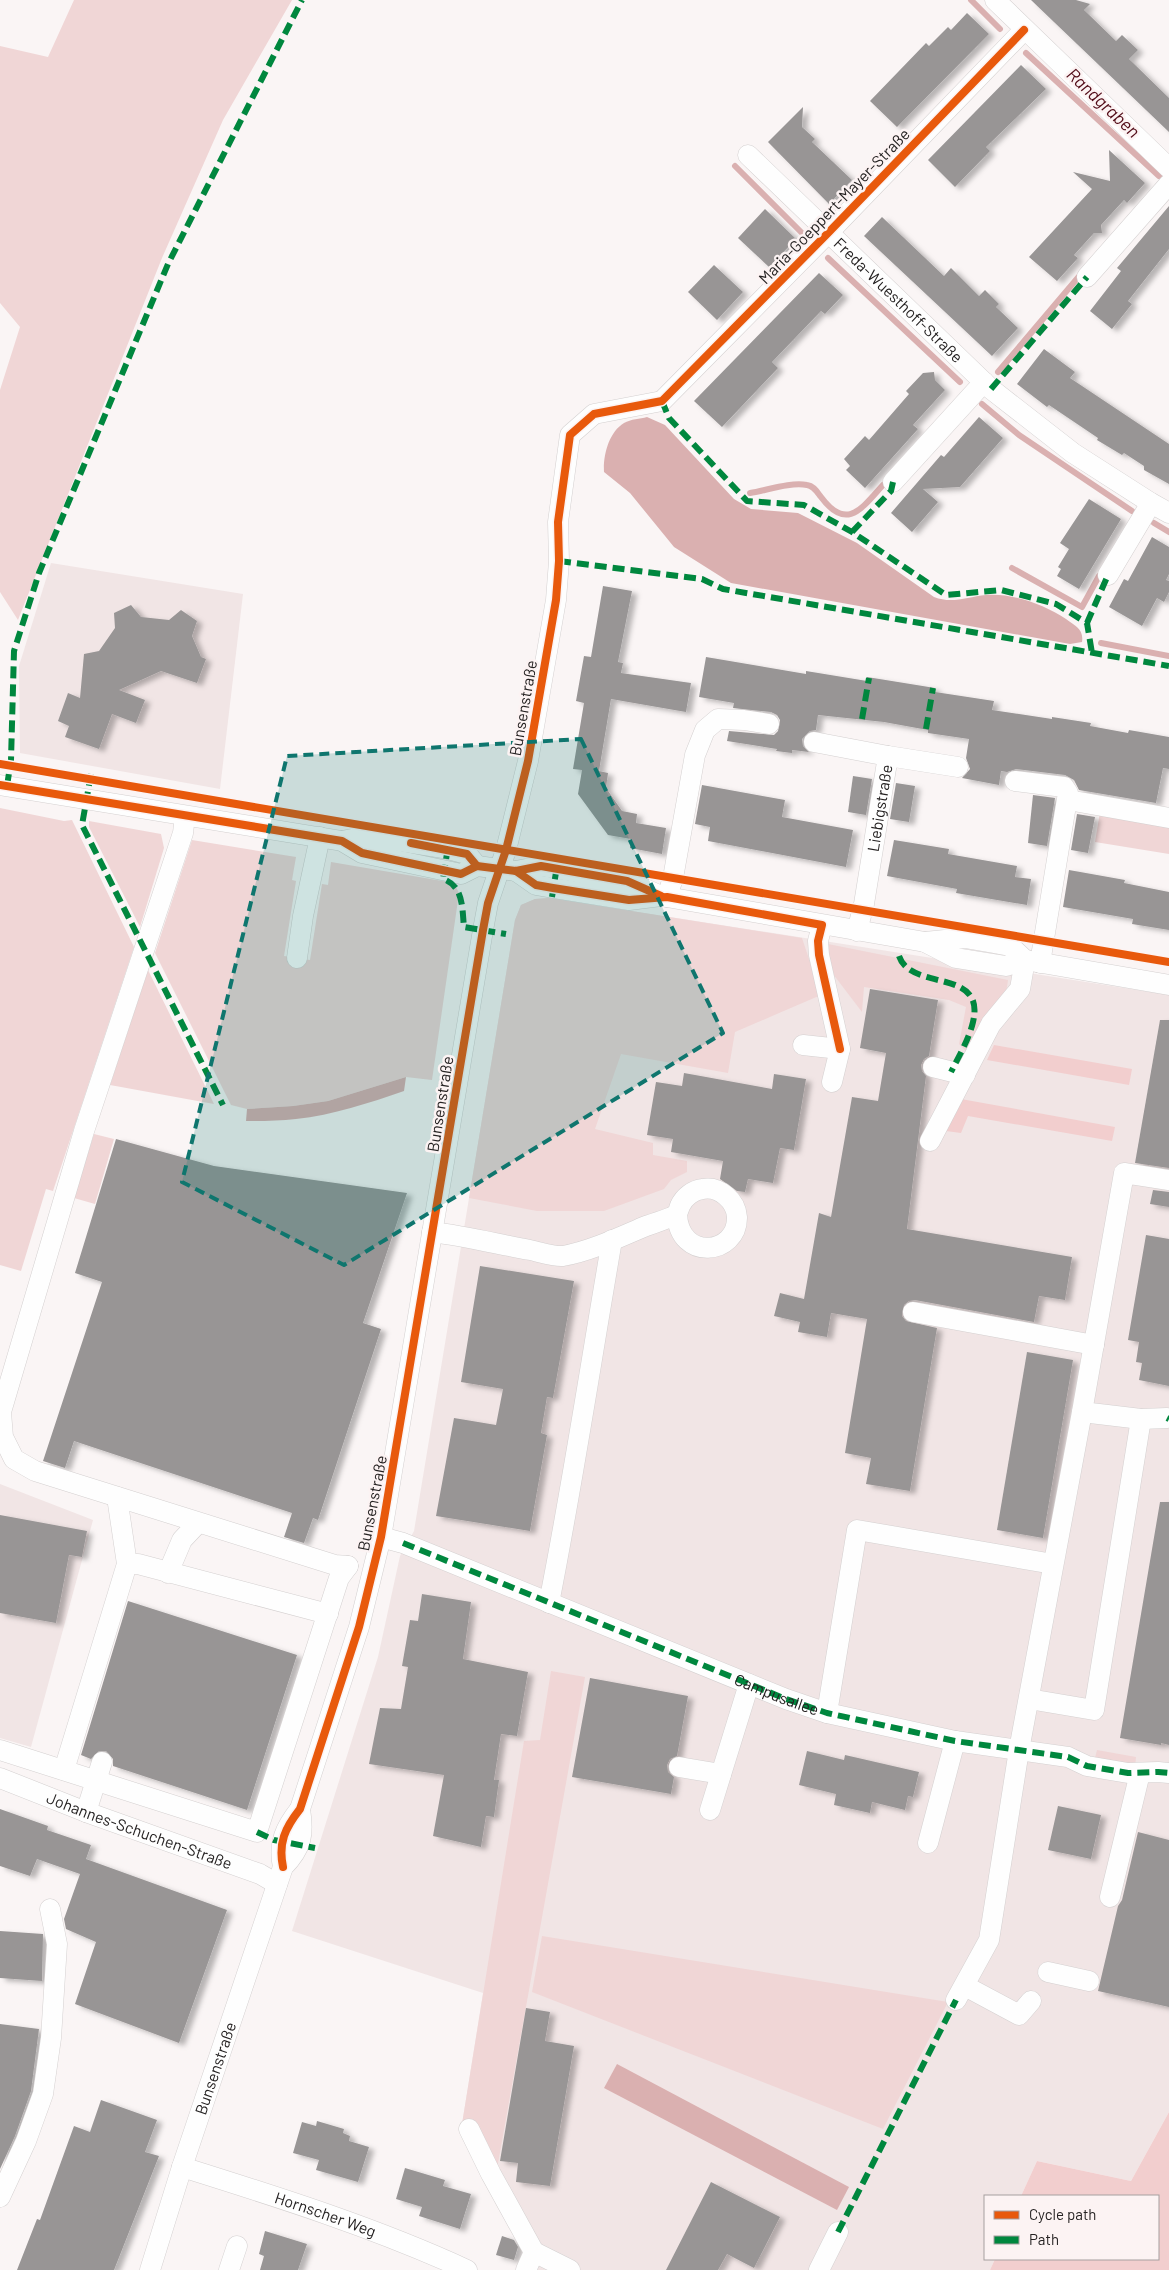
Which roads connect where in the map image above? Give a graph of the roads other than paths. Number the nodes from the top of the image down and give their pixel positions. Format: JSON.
{"nodes":[{"id":1,"x":995,"y":0,"type":"edge"},
{"id":2,"x":1024,"y":30,"type":"junction"},
{"id":3,"x":748,"y":155,"type":"dead end"},
{"id":4,"x":1169,"y":168,"type":"edge"},
{"id":5,"x":1169,"y":184,"type":"edge"},
{"id":6,"x":828,"y":233,"type":"junction"},
{"id":7,"x":1087,"y":277,"type":"dead end"},
{"id":8,"x":984,"y":382,"type":"junction"},
{"id":9,"x":662,"y":401,"type":"joint"},
{"id":10,"x":893,"y":482,"type":"dead end"},
{"id":11,"x":1151,"y":503,"type":"junction"},
{"id":12,"x":1169,"y":512,"type":"edge"},
{"id":13,"x":1108,"y":575,"type":"dead end"},
{"id":14,"x":768,"y":724,"type":"dead end"},
{"id":15,"x":814,"y":742,"type":"dead end"},
{"id":16,"x":888,"y":756,"type":"junction"},
{"id":17,"x":958,"y":767,"type":"dead end"},
{"id":18,"x":1015,"y":781,"type":"dead end"},
{"id":19,"x":0,"y":785,"type":"edge"},
{"id":20,"x":1068,"y":800,"type":"junction"},
{"id":21,"x":185,"y":816,"type":"junction"},
{"id":22,"x":1169,"y":818,"type":"edge"},
{"id":23,"x":320,"y":838,"type":"junction"},
{"id":24,"x":508,"y":871,"type":"junction"},
{"id":25,"x":664,"y":896,"type":"junction"},
{"id":26,"x":822,"y":925,"type":"junction"},
{"id":27,"x":857,"y":930,"type":"junction"},
{"id":28,"x":297,"y":958,"type":"dead end"},
{"id":29,"x":1033,"y":962,"type":"junction"},
{"id":30,"x":1169,"y":985,"type":"edge"},
{"id":31,"x":803,"y":1045,"type":"dead end"},
{"id":32,"x":840,"y":1049,"type":"junction"},
{"id":33,"x":933,"y":1067,"type":"dead end"},
{"id":34,"x":965,"y":1075,"type":"junction"},
{"id":35,"x":832,"y":1082,"type":"dead end"},
{"id":36,"x":930,"y":1141,"type":"dead end"},
{"id":37,"x":1169,"y":1180,"type":"edge"},
{"id":38,"x":677,"y":1214,"type":"dead end"},
{"id":39,"x":432,"y":1232,"type":"junction"},
{"id":40,"x":612,"y":1240,"type":"junction"},
{"id":41,"x":913,"y":1312,"type":"dead end"},
{"id":42,"x":1094,"y":1345,"type":"junction"},
{"id":43,"x":0,"y":1412,"type":"edge"},
{"id":44,"x":1082,"y":1412,"type":"junction"},
{"id":45,"x":1167,"y":1418,"type":"dead end"},
{"id":46,"x":1141,"y":1419,"type":"junction"},
{"id":47,"x":117,"y":1497,"type":"junction"},
{"id":48,"x":198,"y":1523,"type":"junction"},
{"id":49,"x":381,"y":1537,"type":"junction"},
{"id":50,"x":127,"y":1564,"type":"junction"},
{"id":51,"x":1054,"y":1564,"type":"junction"},
{"id":52,"x":168,"y":1573,"type":"junction"},
{"id":53,"x":549,"y":1603,"type":"junction"},
{"id":54,"x":328,"y":1614,"type":"junction"},
{"id":55,"x":748,"y":1684,"type":"junction"},
{"id":56,"x":1029,"y":1699,"type":"junction"},
{"id":57,"x":827,"y":1713,"type":"junction"},
{"id":58,"x":955,"y":1741,"type":"junction"},
{"id":59,"x":0,"y":1750,"type":"edge"},
{"id":60,"x":1020,"y":1750,"type":"junction"},
{"id":61,"x":679,"y":1767,"type":"dead end"},
{"id":62,"x":64,"y":1770,"type":"junction"},
{"id":63,"x":99,"y":1771,"type":"junction"},
{"id":64,"x":1140,"y":1773,"type":"junction"},
{"id":65,"x":1169,"y":1773,"type":"edge"},
{"id":66,"x":721,"y":1774,"type":"junction"},
{"id":67,"x":0,"y":1778,"type":"edge"},
{"id":68,"x":710,"y":1810,"type":"dead end"},
{"id":69,"x":86,"y":1812,"type":"junction"},
{"id":70,"x":928,"y":1843,"type":"dead end"},
{"id":71,"x":280,"y":1875,"type":"junction"},
{"id":72,"x":1110,"y":1897,"type":"dead end"},
{"id":73,"x":50,"y":1909,"type":"dead end"},
{"id":74,"x":1048,"y":1972,"type":"dead end"},
{"id":75,"x":1089,"y":1981,"type":"dead end"},
{"id":76,"x":1021,"y":2013,"type":"dead end"},
{"id":77,"x":469,"y":2128,"type":"dead end"},
{"id":78,"x":182,"y":2167,"type":"junction"},
{"id":79,"x":0,"y":2197,"type":"edge"},
{"id":80,"x":838,"y":2232,"type":"dead end"},
{"id":81,"x":237,"y":2246,"type":"dead end"},
{"id":82,"x":534,"y":2252,"type":"junction"},
{"id":83,"x":150,"y":2270,"type":"edge"},
{"id":84,"x":229,"y":2270,"type":"edge"},
{"id":85,"x":467,"y":2270,"type":"edge"},
{"id":86,"x":526,"y":2270,"type":"edge"},
{"id":87,"x":570,"y":2270,"type":"edge"},
{"id":88,"x":819,"y":2270,"type":"edge"}],
"edges":[{"from":1,"to":2,"type":"street"},
{"from":2,"to":4,"type":"street"},
{"from":2,"to":6,"type":"street","name":"Maria-Goeppert-Mayer-Straße"},
{"from":3,"to":6,"type":"street","name":"Freda-Wuesthoff-Straße"},
{"from":5,"to":7,"type":"street"},
{"from":6,"to":8,"type":"street","name":"Freda-Wuesthoff-Straße"},
{"from":6,"to":9,"type":"street","name":"Maria-Goeppert-Mayer-Straße"},
{"from":8,"to":10,"type":"street"},
{"from":8,"to":11,"type":"street","name":"Freda-Wuesthoff-Straße"},
{"from":9,"to":24,"type":"street","name":"Bunsenstraße"},
{"from":11,"to":12,"type":"street","name":"Freda-Wuesthoff-Straße"},
{"from":11,"to":13,"type":"street"},
{"from":14,"to":25,"type":"street"},
{"from":15,"to":16,"type":"street"},
{"from":16,"to":17,"type":"street","name":"Liebigstraße"},
{"from":16,"to":27,"type":"street","name":"Liebigstraße"},
{"from":18,"to":20,"type":"street"},
{"from":19,"to":21,"type":"street"},
{"from":20,"to":22,"type":"street"},
{"from":20,"to":29,"type":"street"},
{"from":21,"to":23,"type":"street"},
{"from":21,"to":43,"type":"street"},
{"from":23,"to":24,"type":"street"},
{"from":23,"to":28,"type":"street"},
{"from":24,"to":25,"type":"street"},
{"from":24,"to":39,"type":"street","name":"Bunsenstraße"},
{"from":25,"to":26,"type":"street"},
{"from":26,"to":27,"type":"street"},
{"from":26,"to":32,"type":"street"},
{"from":27,"to":29,"type":"street"},
{"from":29,"to":30,"type":"street"},
{"from":29,"to":34,"type":"street"},
{"from":31,"to":32,"type":"street"},
{"from":32,"to":35,"type":"street"},
{"from":33,"to":34,"type":"street"},
{"from":34,"to":36,"type":"street"},
{"from":37,"to":42,"type":"street"},
{"from":38,"to":40,"type":"street"},
{"from":39,"to":40,"type":"street"},
{"from":39,"to":49,"type":"street","name":"Bunsenstraße"},
{"from":40,"to":53,"type":"street"},
{"from":41,"to":42,"type":"street"},
{"from":42,"to":44,"type":"street"},
{"from":43,"to":47,"type":"street"},
{"from":44,"to":46,"type":"street"},
{"from":44,"to":51,"type":"street"},
{"from":45,"to":46,"type":"street"},
{"from":46,"to":56,"type":"street"},
{"from":47,"to":48,"type":"street"},
{"from":47,"to":50,"type":"street"},
{"from":48,"to":52,"type":"street"},
{"from":48,"to":54,"type":"street"},
{"from":49,"to":53,"type":"street","name":"Campusallee"},
{"from":49,"to":71,"type":"street","name":"Bunsenstraße"},
{"from":50,"to":52,"type":"street"},
{"from":50,"to":62,"type":"street"},
{"from":51,"to":56,"type":"street"},
{"from":51,"to":57,"type":"street"},
{"from":52,"to":54,"type":"street"},
{"from":53,"to":55,"type":"street","name":"Campusallee"},
{"from":54,"to":63,"type":"street","name":"Johannes-Schuchen-Straße"},
{"from":55,"to":57,"type":"street","name":"Campusallee"},
{"from":55,"to":66,"type":"street"},
{"from":56,"to":60,"type":"street"},
{"from":57,"to":58,"type":"street","name":"Campusallee"},
{"from":58,"to":60,"type":"street","name":"Campusallee"},
{"from":58,"to":70,"type":"street"},
{"from":59,"to":62,"type":"street","name":"Johannes-Schuchen-Straße"},
{"from":60,"to":64,"type":"street","name":"Campusallee"},
{"from":60,"to":76,"type":"street"},
{"from":61,"to":66,"type":"street"},
{"from":62,"to":63,"type":"street","name":"Johannes-Schuchen-Straße"},
{"from":63,"to":69,"type":"street"},
{"from":64,"to":65,"type":"street","name":"Campusallee"},
{"from":64,"to":72,"type":"street"},
{"from":66,"to":68,"type":"street"},
{"from":67,"to":69,"type":"street","name":"Johannes-Schuchen-Straße"},
{"from":69,"to":71,"type":"street","name":"Johannes-Schuchen-Straße"},
{"from":71,"to":78,"type":"street","name":"Bunsenstraße"},
{"from":73,"to":79,"type":"street"},
{"from":74,"to":75,"type":"street"},
{"from":77,"to":82,"type":"street"},
{"from":78,"to":83,"type":"street","name":"Bunsenstraße"},
{"from":78,"to":85,"type":"street","name":"Hornscher Weg"},
{"from":80,"to":88,"type":"street"},
{"from":81,"to":84,"type":"street"},
{"from":82,"to":86,"type":"street"},
{"from":82,"to":87,"type":"street"}]}
